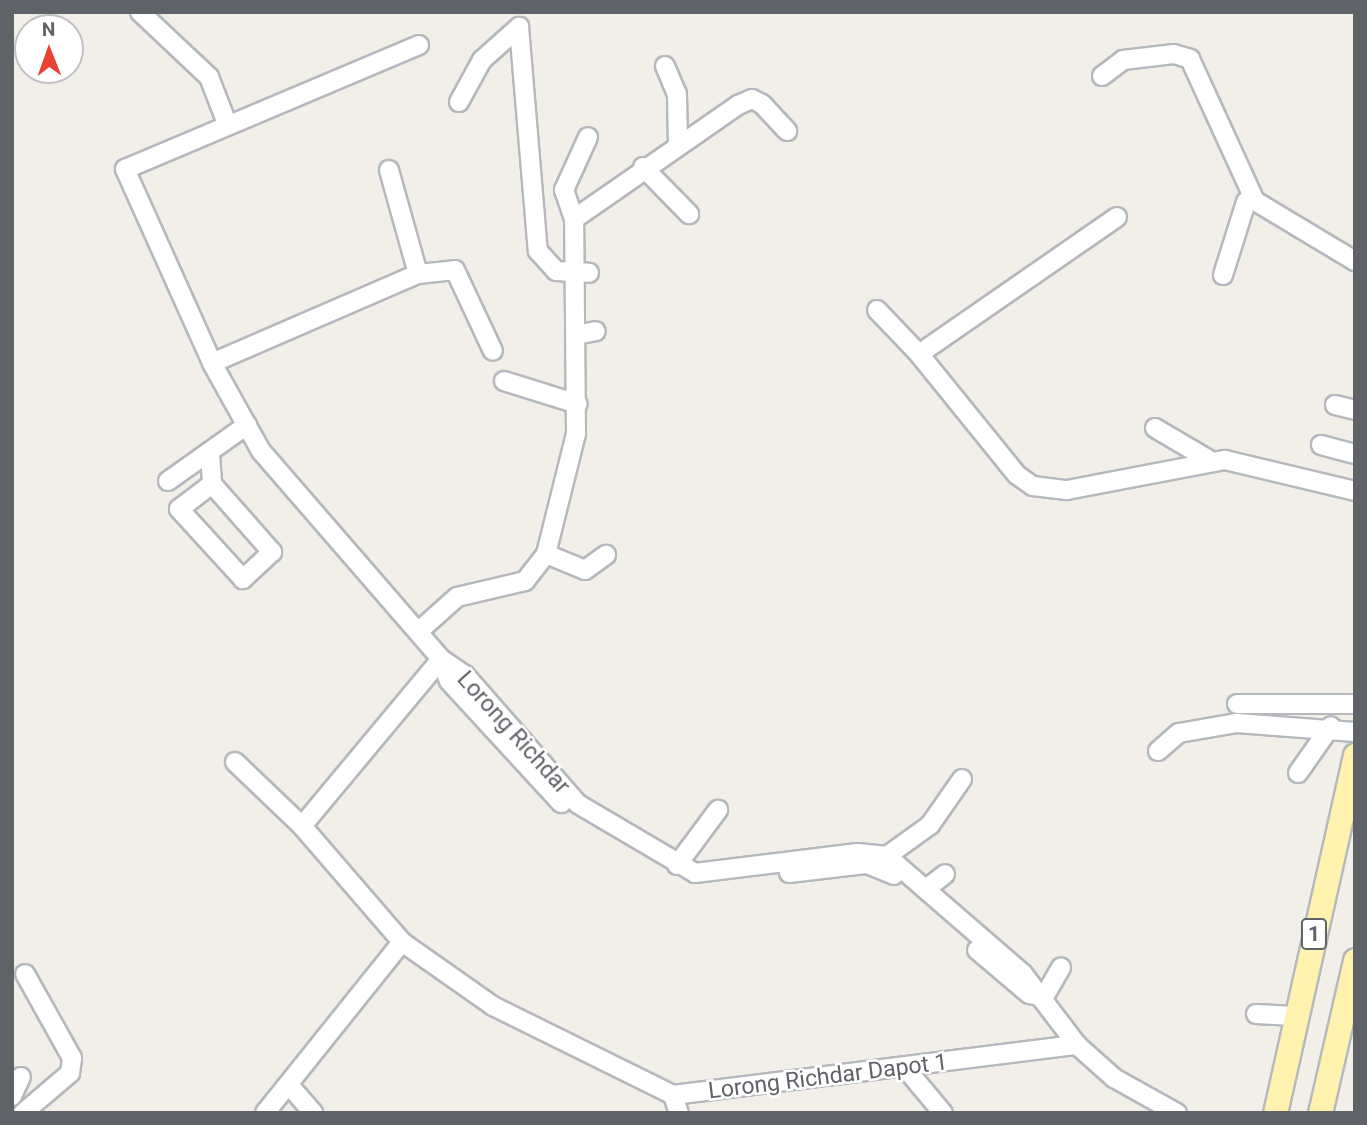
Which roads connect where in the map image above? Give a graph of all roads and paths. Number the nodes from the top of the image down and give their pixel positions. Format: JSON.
{"nodes":[{"id":1,"x":140,"y":12,"type":"edge"},
{"id":2,"x":419,"y":45,"type":"dead end"},
{"id":3,"x":665,"y":66,"type":"dead end"},
{"id":4,"x":1102,"y":76,"type":"dead end"},
{"id":5,"x":459,"y":102,"type":"dead end"},
{"id":6,"x":226,"y":121,"type":"junction"},
{"id":7,"x":787,"y":131,"type":"dead end"},
{"id":8,"x":588,"y":137,"type":"dead end"},
{"id":9,"x":678,"y":144,"type":"junction"},
{"id":10,"x":643,"y":167,"type":"junction"},
{"id":11,"x":389,"y":170,"type":"dead end"},
{"id":12,"x":1244,"y":201,"type":"junction"},
{"id":13,"x":689,"y":214,"type":"dead end"},
{"id":14,"x":1118,"y":217,"type":"dead end"},
{"id":15,"x":574,"y":219,"type":"junction"},
{"id":16,"x":1355,"y":261,"type":"edge"},
{"id":17,"x":589,"y":273,"type":"dead end"},
{"id":18,"x":418,"y":274,"type":"junction"},
{"id":19,"x":570,"y":275,"type":"junction"},
{"id":20,"x":1223,"y":275,"type":"dead end"},
{"id":21,"x":877,"y":310,"type":"dead end"},
{"id":22,"x":596,"y":331,"type":"dead end"},
{"id":23,"x":576,"y":335,"type":"junction"},
{"id":24,"x":493,"y":351,"type":"dead end"},
{"id":25,"x":919,"y":354,"type":"junction"},
{"id":26,"x":212,"y":363,"type":"junction"},
{"id":27,"x":504,"y":381,"type":"dead end"},
{"id":28,"x":578,"y":404,"type":"junction"},
{"id":29,"x":1335,"y":405,"type":"dead end"},
{"id":30,"x":1355,"y":410,"type":"edge"},
{"id":31,"x":247,"y":425,"type":"junction"},
{"id":32,"x":1155,"y":428,"type":"dead end"},
{"id":33,"x":1321,"y":445,"type":"dead end"},
{"id":34,"x":210,"y":454,"type":"junction"},
{"id":35,"x":1355,"y":454,"type":"edge"},
{"id":36,"x":1211,"y":461,"type":"junction"},
{"id":37,"x":185,"y":471,"type":"junction"},
{"id":38,"x":168,"y":481,"type":"dead end"},
{"id":39,"x":212,"y":484,"type":"junction"},
{"id":40,"x":1355,"y":491,"type":"edge"},
{"id":41,"x":546,"y":554,"type":"junction"},
{"id":42,"x":606,"y":555,"type":"dead end"},
{"id":43,"x":419,"y":631,"type":"junction"},
{"id":44,"x":441,"y":659,"type":"junction"},
{"id":45,"x":1237,"y":704,"type":"dead end"},
{"id":46,"x":1355,"y":704,"type":"edge"},
{"id":47,"x":1331,"y":726,"type":"junction"},
{"id":48,"x":1355,"y":732,"type":"edge"},
{"id":49,"x":1158,"y":751,"type":"dead end"},
{"id":50,"x":1355,"y":755,"type":"edge"},
{"id":51,"x":235,"y":762,"type":"dead end"},
{"id":52,"x":1298,"y":773,"type":"dead end"},
{"id":53,"x":962,"y":779,"type":"dead end"},
{"id":54,"x":718,"y":810,"type":"dead end"},
{"id":55,"x":302,"y":826,"type":"junction"},
{"id":56,"x":887,"y":856,"type":"junction"},
{"id":57,"x":677,"y":865,"type":"junction"},
{"id":58,"x":945,"y":874,"type":"dead end"},
{"id":59,"x":926,"y":889,"type":"junction"},
{"id":60,"x":402,"y":942,"type":"junction"},
{"id":61,"x":1355,"y":960,"type":"edge"},
{"id":62,"x":1061,"y":967,"type":"dead end"},
{"id":63,"x":25,"y":974,"type":"dead end"},
{"id":64,"x":1044,"y":997,"type":"junction"},
{"id":65,"x":1256,"y":1014,"type":"dead end"},
{"id":66,"x":1295,"y":1016,"type":"junction"},
{"id":67,"x":1077,"y":1045,"type":"junction"},
{"id":68,"x":907,"y":1070,"type":"junction"},
{"id":69,"x":21,"y":1077,"type":"dead end"},
{"id":70,"x":289,"y":1085,"type":"junction"},
{"id":71,"x":673,"y":1095,"type":"junction"},
{"id":72,"x":12,"y":1096,"type":"edge"},
{"id":73,"x":23,"y":1113,"type":"edge"},
{"id":74,"x":265,"y":1113,"type":"edge"},
{"id":75,"x":313,"y":1113,"type":"edge"},
{"id":76,"x":679,"y":1113,"type":"edge"},
{"id":77,"x":943,"y":1113,"type":"edge"},
{"id":78,"x":1177,"y":1113,"type":"edge"},
{"id":79,"x":1275,"y":1113,"type":"edge"},
{"id":80,"x":1320,"y":1113,"type":"edge"}],
"edges":[{"from":1,"to":6,"type":"street"},
{"from":2,"to":6,"type":"street"},
{"from":3,"to":9,"type":"street"},
{"from":4,"to":12,"type":"street"},
{"from":5,"to":19,"type":"street"},
{"from":6,"to":26,"type":"street"},
{"from":7,"to":9,"type":"street"},
{"from":8,"to":15,"type":"street"},
{"from":9,"to":10,"type":"street"},
{"from":10,"to":13,"type":"street"},
{"from":10,"to":15,"type":"street"},
{"from":11,"to":18,"type":"street"},
{"from":12,"to":16,"type":"street"},
{"from":12,"to":20,"type":"street"},
{"from":14,"to":25,"type":"street"},
{"from":15,"to":19,"type":"street"},
{"from":17,"to":19,"type":"street"},
{"from":18,"to":24,"type":"street"},
{"from":18,"to":26,"type":"street"},
{"from":19,"to":23,"type":"street"},
{"from":21,"to":25,"type":"street"},
{"from":22,"to":23,"type":"street"},
{"from":23,"to":28,"type":"street"},
{"from":25,"to":36,"type":"street"},
{"from":26,"to":31,"type":"street"},
{"from":27,"to":28,"type":"street"},
{"from":28,"to":41,"type":"street"},
{"from":29,"to":30,"type":"street"},
{"from":31,"to":34,"type":"street"},
{"from":31,"to":43,"type":"street"},
{"from":32,"to":36,"type":"street"},
{"from":33,"to":35,"type":"street"},
{"from":34,"to":37,"type":"street"},
{"from":34,"to":39,"type":"street"},
{"from":36,"to":40,"type":"street"},
{"from":37,"to":38,"type":"street"},
{"from":37,"to":39,"type":"street"},
{"from":39,"to":39,"type":"street"},
{"from":41,"to":42,"type":"street"},
{"from":41,"to":43,"type":"street"},
{"from":43,"to":44,"type":"street"},
{"from":44,"to":55,"type":"street"},
{"from":44,"to":57,"type":"street","name":"Lorong Richdar"},
{"from":44,"to":64,"type":"street","name":"Lorong Richdar"},
{"from":45,"to":46,"type":"street"},
{"from":47,"to":48,"type":"street"},
{"from":47,"to":49,"type":"street"},
{"from":47,"to":52,"type":"street"},
{"from":50,"to":66,"type":"main road","number":"1"},
{"from":51,"to":55,"type":"street"},
{"from":53,"to":56,"type":"street"},
{"from":54,"to":57,"type":"street"},
{"from":55,"to":60,"type":"street"},
{"from":56,"to":57,"type":"street","name":"Lorong Richdar"},
{"from":56,"to":59,"type":"street","name":"Lorong Richdar"},
{"from":58,"to":59,"type":"street"},
{"from":59,"to":64,"type":"street","name":"Lorong Richdar"},
{"from":60,"to":70,"type":"street"},
{"from":60,"to":71,"type":"street"},
{"from":61,"to":80,"type":"main road","number":"1"},
{"from":62,"to":64,"type":"street"},
{"from":63,"to":73,"type":"street"},
{"from":64,"to":67,"type":"street","name":"Lorong Richdar"},
{"from":65,"to":66,"type":"street"},
{"from":66,"to":79,"type":"main road","number":"1"},
{"from":67,"to":68,"type":"street","name":"Lorong Richdar Dapot 1"},
{"from":67,"to":78,"type":"street","name":"Lorong Richdar"},
{"from":68,"to":71,"type":"street","name":"Lorong Richdar Dapot 1"},
{"from":68,"to":77,"type":"street"},
{"from":69,"to":72,"type":"street"},
{"from":70,"to":74,"type":"street"},
{"from":70,"to":75,"type":"street"},
{"from":71,"to":76,"type":"street"}]}
